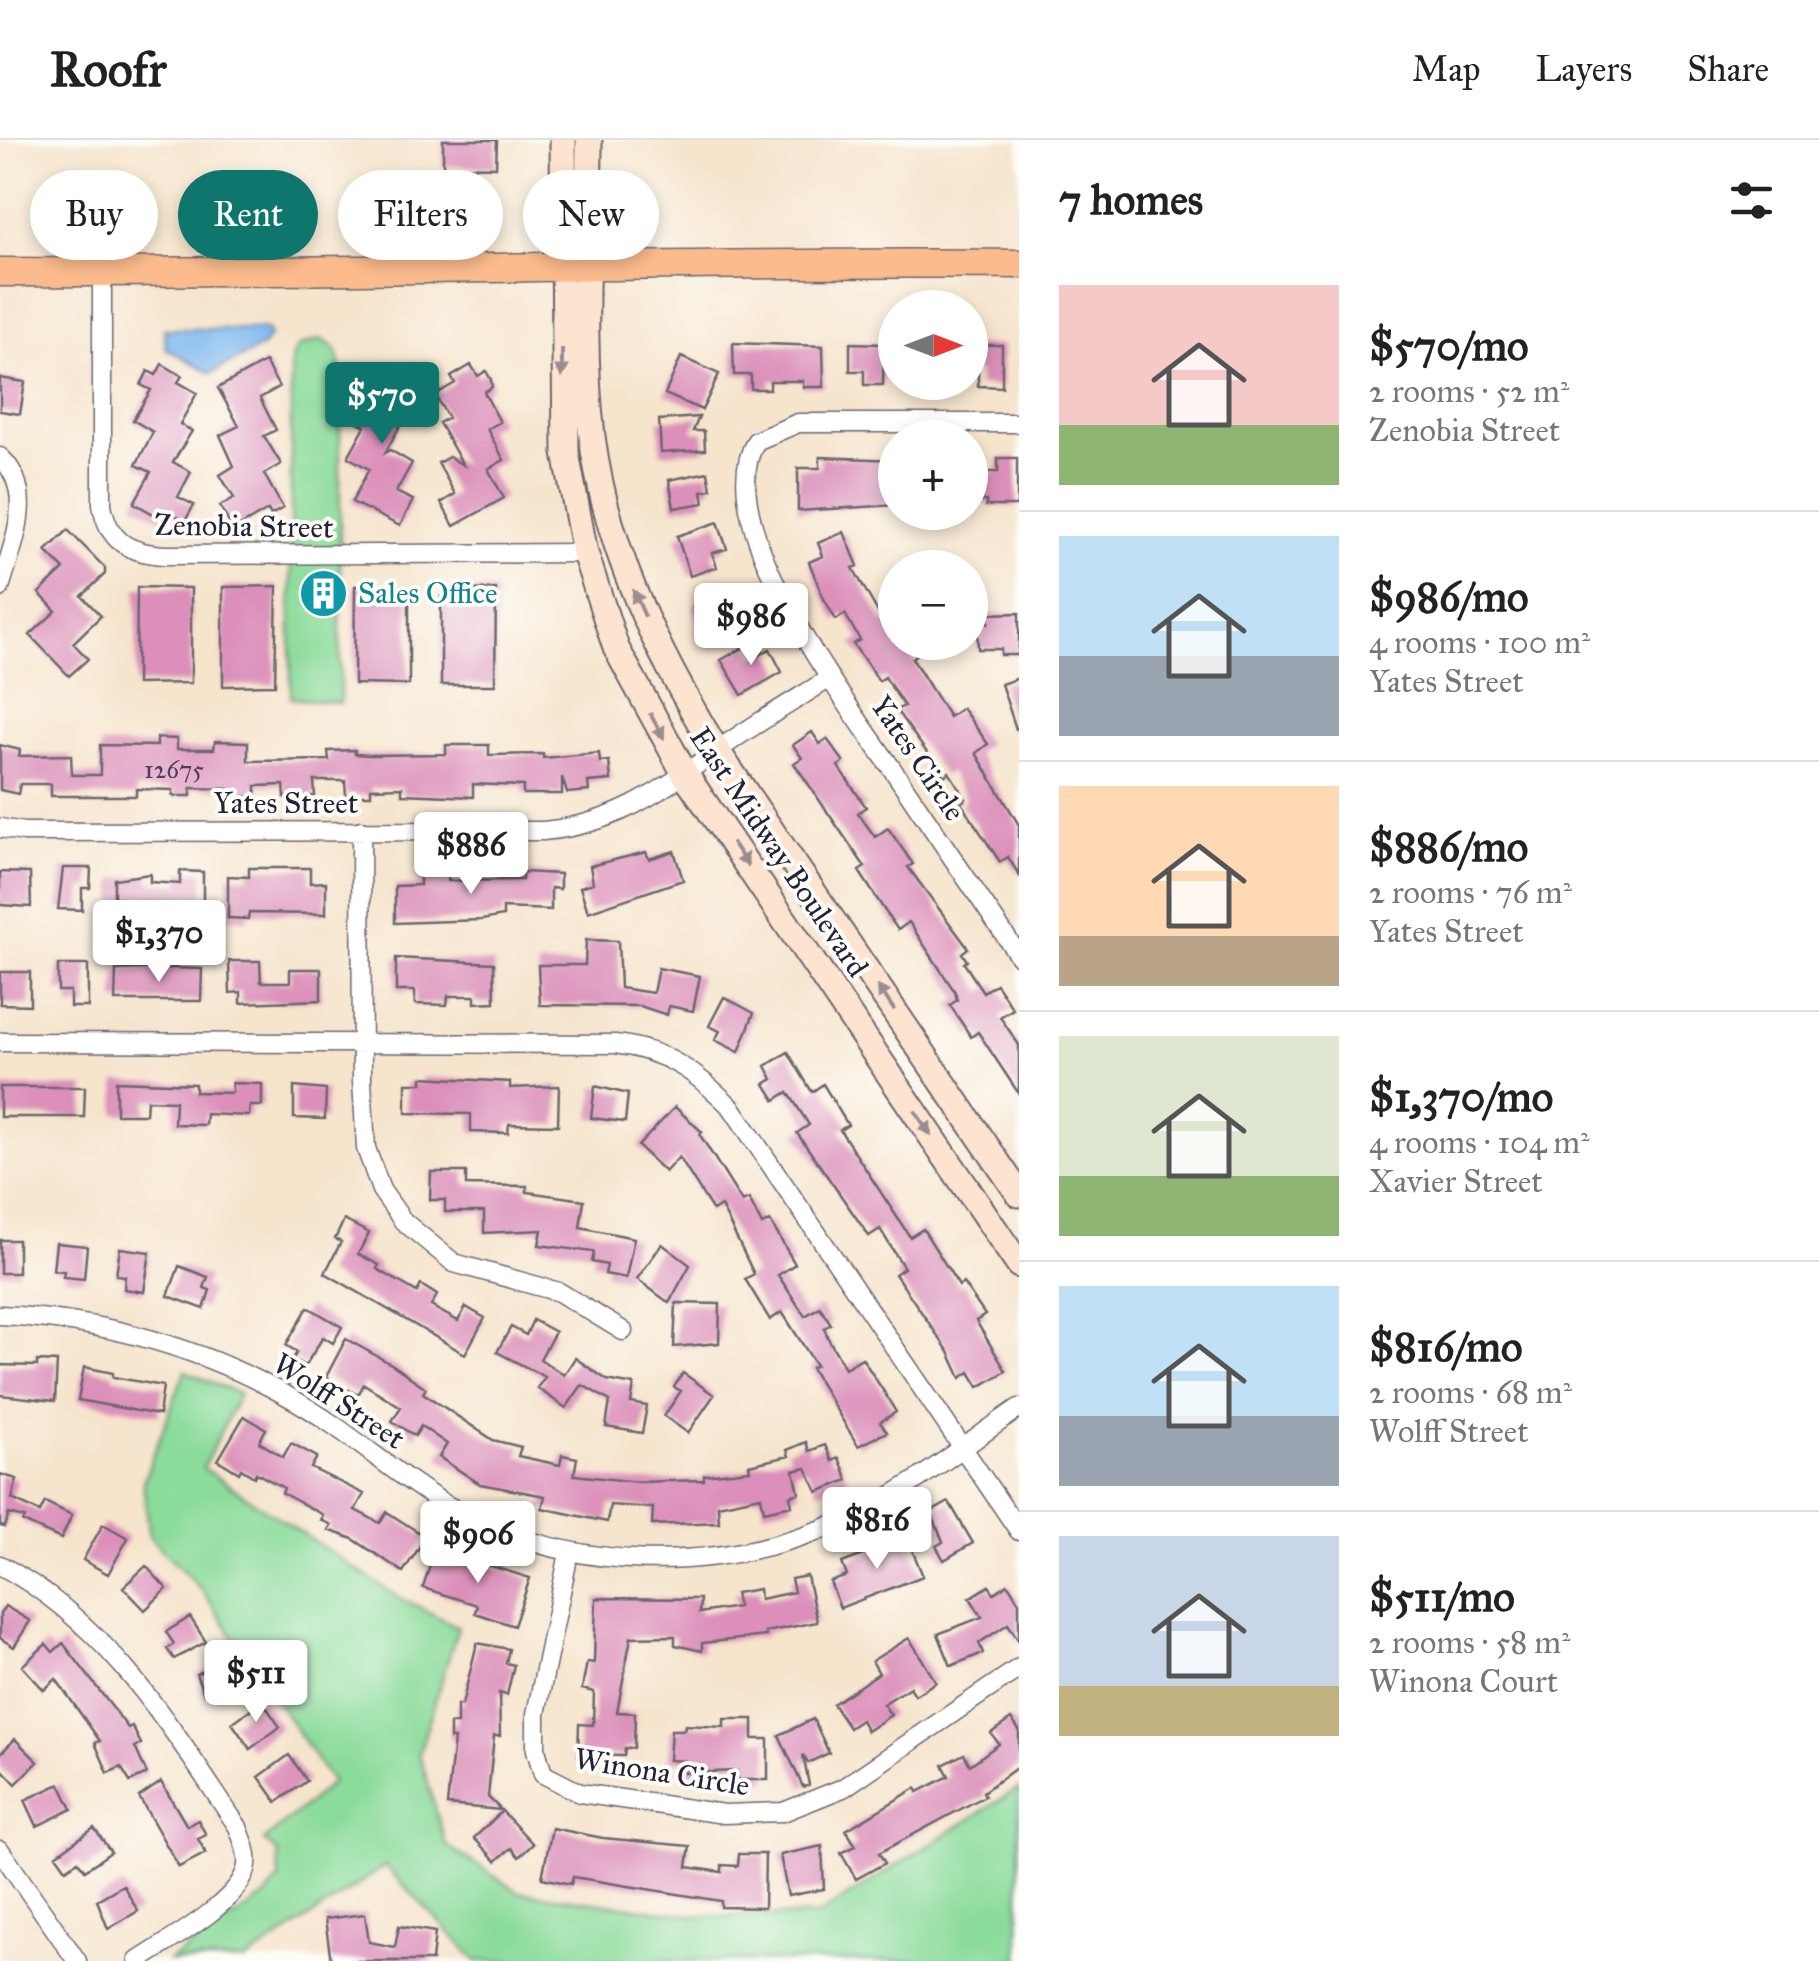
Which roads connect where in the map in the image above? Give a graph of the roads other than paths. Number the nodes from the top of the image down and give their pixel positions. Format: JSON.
{"nodes":[{"id":1,"x":563,"y":140,"type":"edge"},
{"id":2,"x":589,"y":140,"type":"edge"},
{"id":3,"x":1019,"y":264,"type":"edge"},
{"id":4,"x":575,"y":265,"type":"junction"},
{"id":5,"x":0,"y":272,"type":"edge"},
{"id":6,"x":102,"y":272,"type":"junction"},
{"id":7,"x":1019,"y":423,"type":"edge"},
{"id":8,"x":0,"y":457,"type":"edge"},
{"id":9,"x":585,"y":554,"type":"junction"},
{"id":10,"x":0,"y":588,"type":"edge"},
{"id":11,"x":830,"y":678,"type":"junction"},
{"id":12,"x":717,"y":751,"type":"junction"},
{"id":13,"x":686,"y":774,"type":"junction"},
{"id":14,"x":0,"y":828,"type":"edge"},
{"id":15,"x":361,"y":830,"type":"junction"},
{"id":16,"x":1019,"y":956,"type":"edge"},
{"id":17,"x":0,"y":1042,"type":"edge"},
{"id":18,"x":362,"y":1043,"type":"junction"},
{"id":19,"x":1019,"y":1194,"type":"edge"},
{"id":20,"x":1019,"y":1264,"type":"edge"},
{"id":21,"x":0,"y":1315,"type":"edge"},
{"id":22,"x":623,"y":1331,"type":"dead end"},
{"id":23,"x":1019,"y":1408,"type":"edge"},
{"id":24,"x":962,"y":1446,"type":"junction"},
{"id":25,"x":1019,"y":1530,"type":"edge"},
{"id":26,"x":569,"y":1553,"type":"junction"},
{"id":27,"x":0,"y":1565,"type":"edge"},
{"id":28,"x":1019,"y":1668,"type":"edge"},
{"id":29,"x":0,"y":1850,"type":"edge"},
{"id":30,"x":76,"y":1961,"type":"edge"},
{"id":31,"x":138,"y":1961,"type":"edge"}],
"edges":[{"from":1,"to":4,"type":"main road","name":"East Midway Boulevard"},
{"from":2,"to":4,"type":"main road","name":"East Midway Boulevard"},
{"from":3,"to":4,"type":"main road"},
{"from":4,"to":6,"type":"main road"},
{"from":4,"to":9,"type":"main road","name":"East Midway Boulevard","one_way":true},
{"from":12,"to":4,"type":"main road","name":"East Midway Boulevard","one_way":true},
{"from":5,"to":6,"type":"main road"},
{"from":6,"to":9,"type":"street","name":"Zenobia Street"},
{"from":7,"to":11,"type":"street","name":"Yates Circle"},
{"from":8,"to":10,"type":"street"},
{"from":9,"to":13,"type":"main road","name":"East Midway Boulevard","one_way":true},
{"from":11,"to":12,"type":"street","name":"Yates Street"},
{"from":11,"to":16,"type":"street","name":"Yates Circle"},
{"from":12,"to":13,"type":"street","name":"Yates Street"},
{"from":19,"to":12,"type":"main road","name":"East Midway Boulevard","one_way":true},
{"from":13,"to":15,"type":"street","name":"Yates Street"},
{"from":13,"to":20,"type":"main road","name":"East Midway Boulevard","one_way":true},
{"from":14,"to":15,"type":"street","name":"Yates Street"},
{"from":15,"to":18,"type":"street"},
{"from":17,"to":18,"type":"street"},
{"from":18,"to":22,"type":"street"},
{"from":18,"to":24,"type":"street"},
{"from":21,"to":26,"type":"street","name":"Wolff Street"},
{"from":23,"to":24,"type":"street","name":"Wolff Street"},
{"from":24,"to":25,"type":"street"},
{"from":24,"to":26,"type":"street","name":"Wolff Street"},
{"from":26,"to":28,"type":"street","name":"Winona Circle"},
{"from":27,"to":31,"type":"street"},
{"from":29,"to":30,"type":"street"}]}
